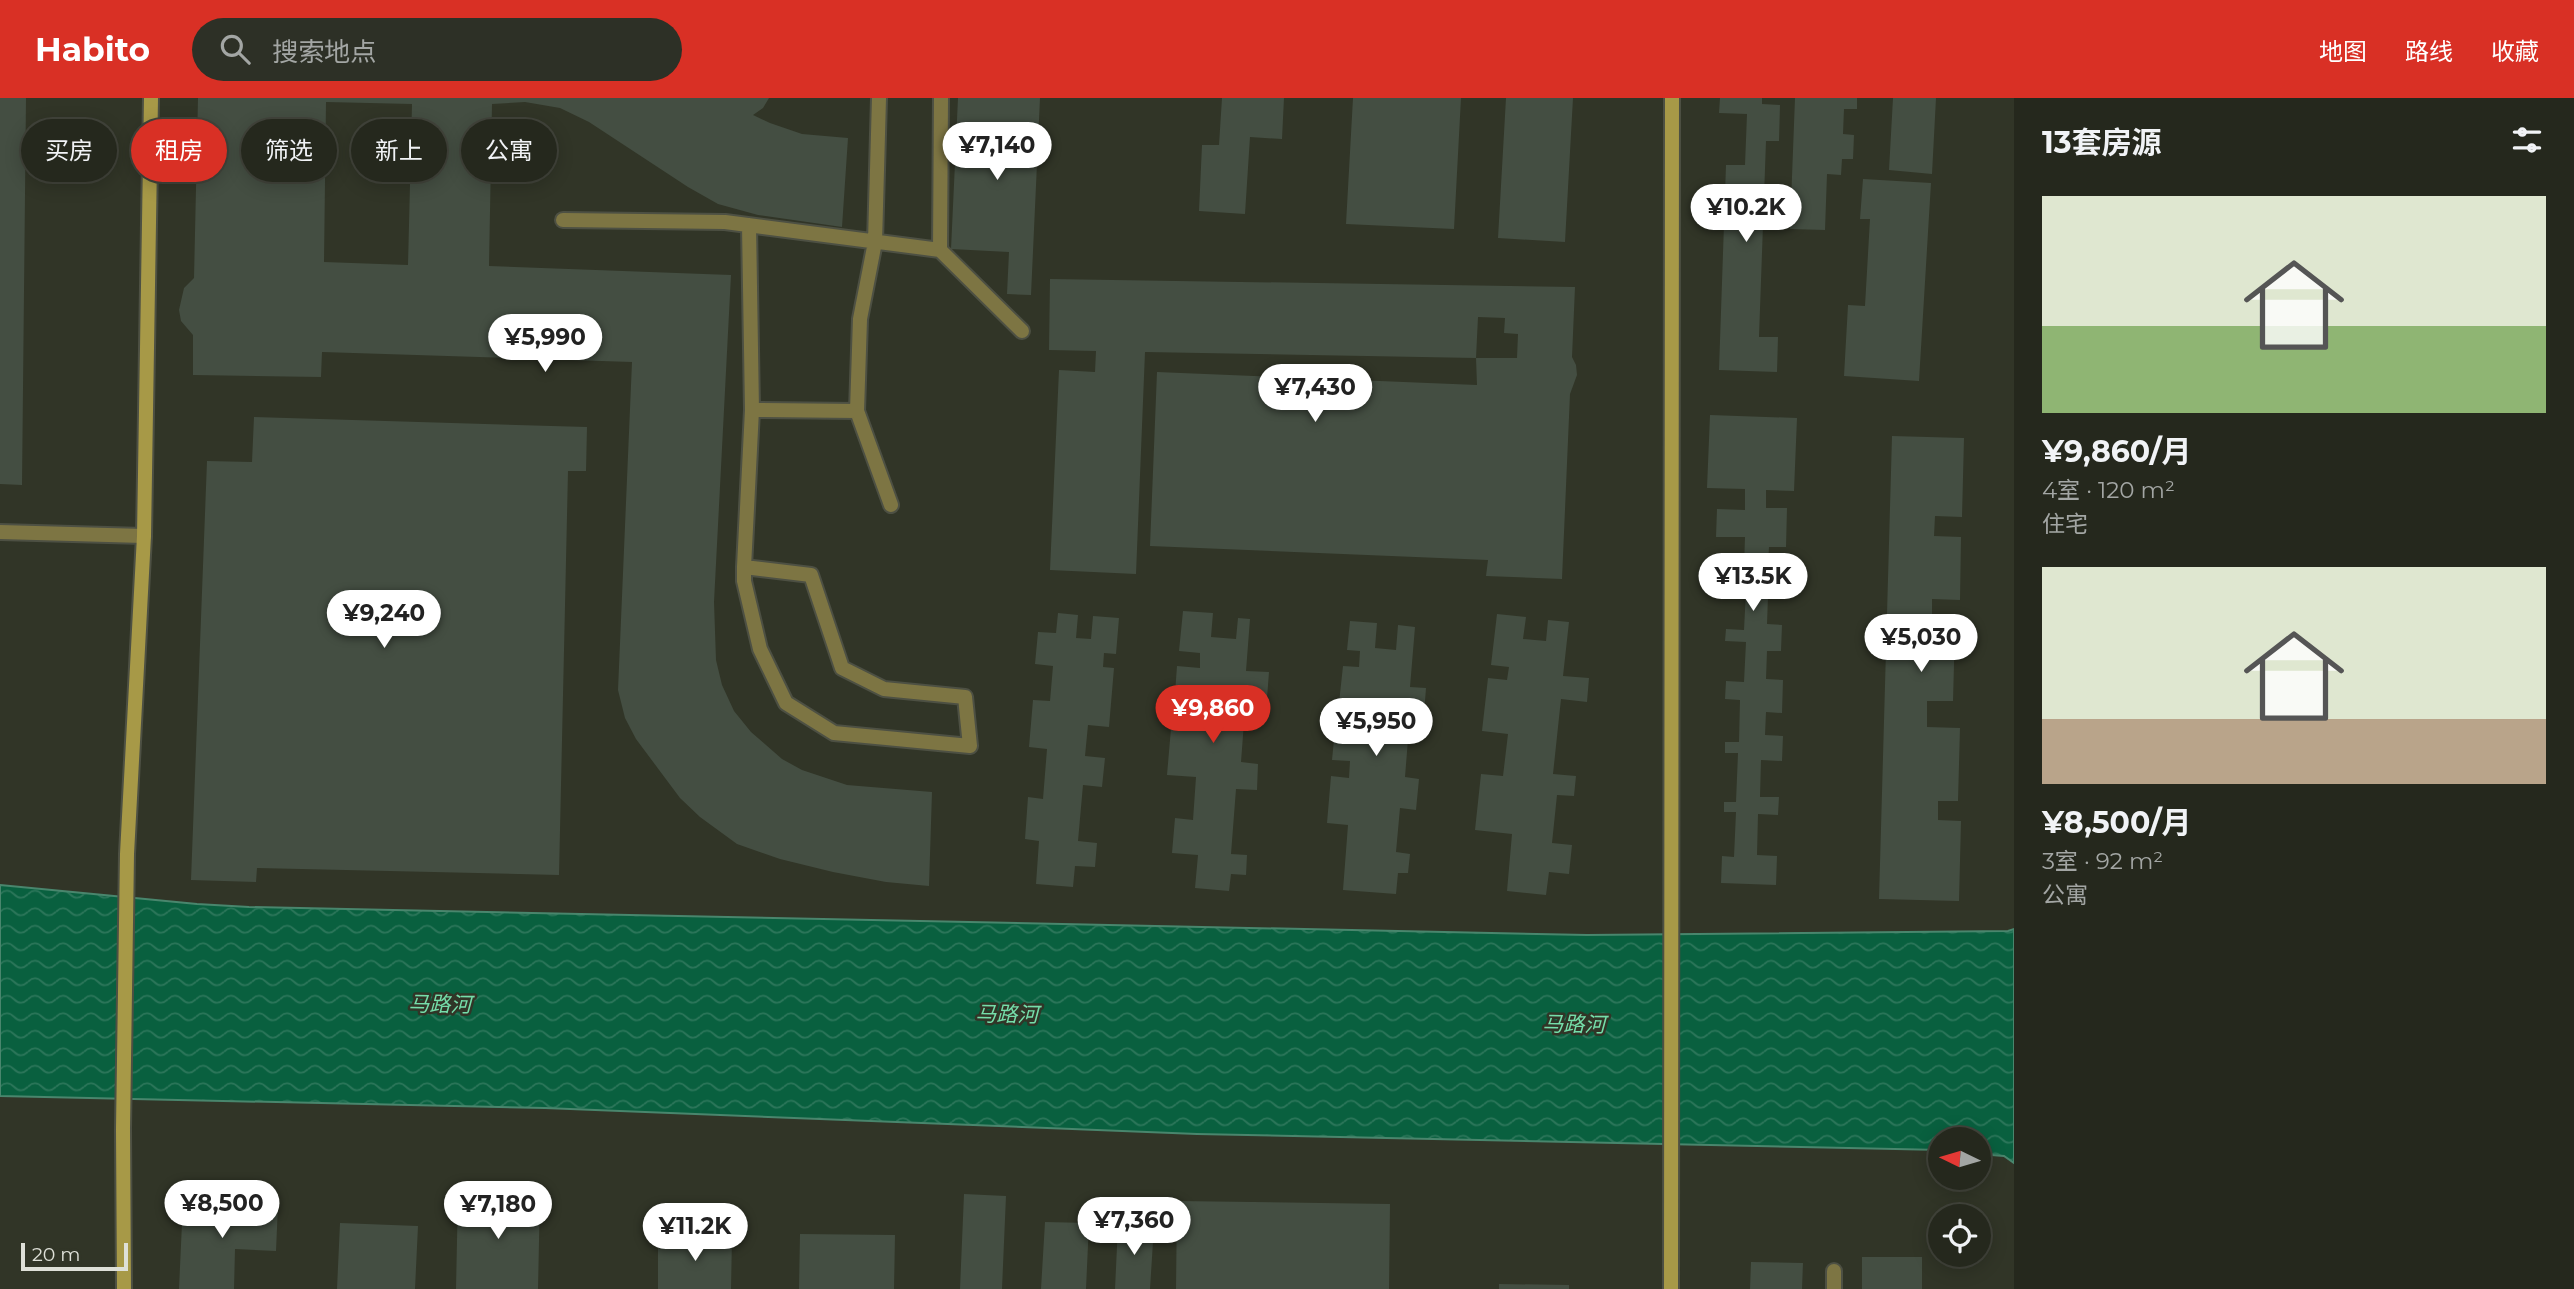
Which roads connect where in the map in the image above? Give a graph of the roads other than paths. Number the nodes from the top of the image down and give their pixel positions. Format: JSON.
{"nodes":[{"id":1,"x":151,"y":98,"type":"edge"},
{"id":2,"x":879,"y":98,"type":"edge"},
{"id":3,"x":941,"y":98,"type":"edge"},
{"id":4,"x":1672,"y":98,"type":"edge"},
{"id":5,"x":563,"y":220,"type":"dead end"},
{"id":6,"x":749,"y":225,"type":"junction"},
{"id":7,"x":875,"y":242,"type":"junction"},
{"id":8,"x":940,"y":250,"type":"junction"},
{"id":9,"x":1022,"y":331,"type":"dead end"},
{"id":10,"x":752,"y":410,"type":"junction"},
{"id":11,"x":857,"y":411,"type":"junction"},
{"id":12,"x":891,"y":505,"type":"dead end"},
{"id":13,"x":0,"y":532,"type":"edge"},
{"id":14,"x":144,"y":536,"type":"junction"},
{"id":15,"x":744,"y":567,"type":"junction"},
{"id":16,"x":1834,"y":1270,"type":"dead end"},
{"id":17,"x":124,"y":1289,"type":"edge"},
{"id":18,"x":1671,"y":1289,"type":"edge"},
{"id":19,"x":1834,"y":1289,"type":"edge"}],
"edges":[{"from":1,"to":14,"type":"street"},
{"from":2,"to":7,"type":"street"},
{"from":3,"to":8,"type":"street"},
{"from":4,"to":18,"type":"street"},
{"from":5,"to":6,"type":"street"},
{"from":6,"to":7,"type":"street"},
{"from":6,"to":10,"type":"street"},
{"from":7,"to":8,"type":"street"},
{"from":7,"to":11,"type":"street"},
{"from":8,"to":9,"type":"street"},
{"from":10,"to":11,"type":"street"},
{"from":10,"to":15,"type":"street"},
{"from":11,"to":12,"type":"street"},
{"from":13,"to":14,"type":"street"},
{"from":14,"to":17,"type":"street"},
{"from":15,"to":15,"type":"street"},
{"from":16,"to":19,"type":"street"}]}
